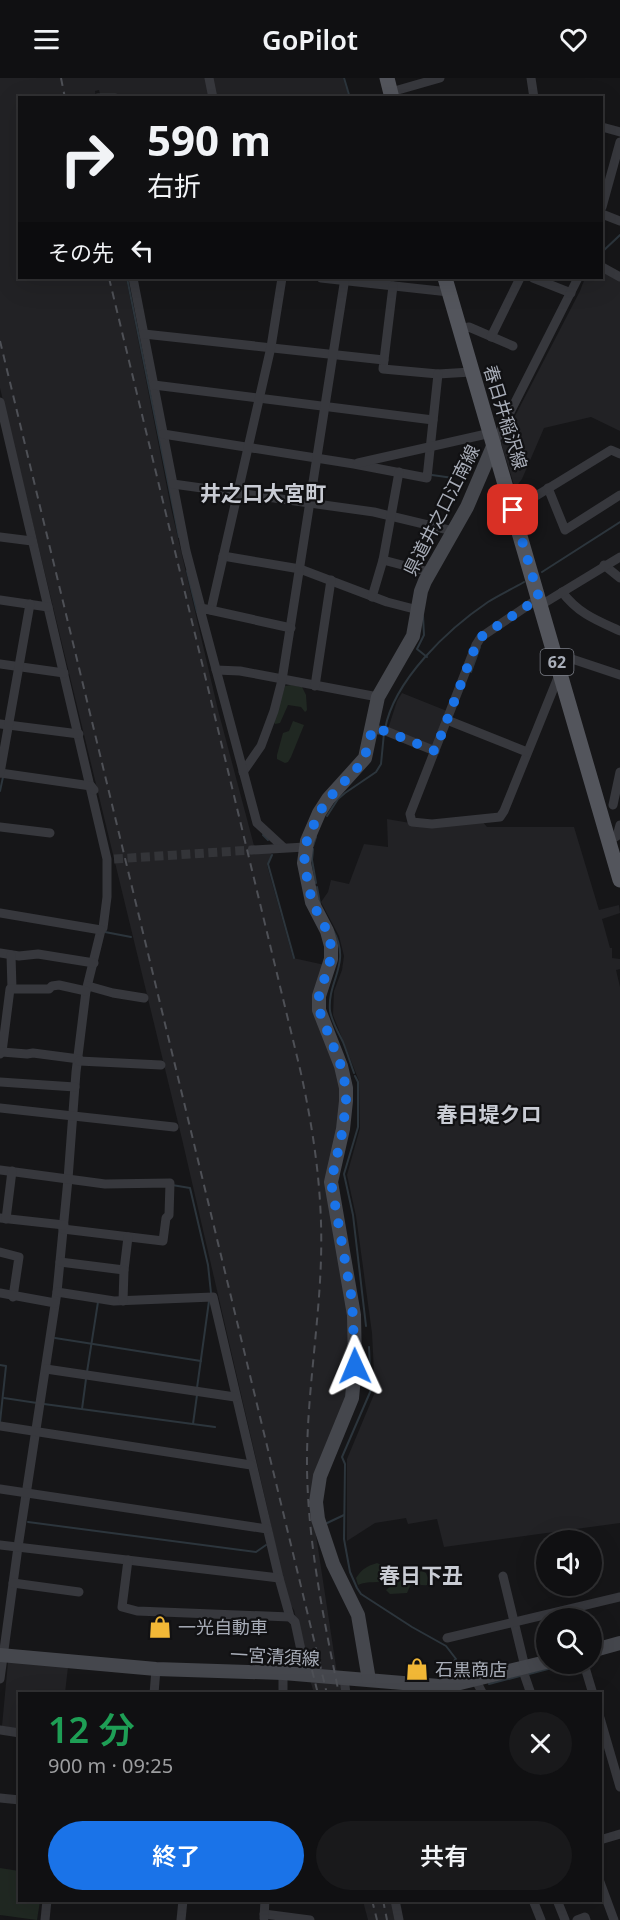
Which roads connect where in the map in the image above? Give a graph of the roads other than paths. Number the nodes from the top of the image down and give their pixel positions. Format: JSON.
{"nodes":[{"id":1,"x":209,"y":78,"type":"edge"},
{"id":2,"x":440,"y":78,"type":"edge"},
{"id":3,"x":531,"y":78,"type":"edge"},
{"id":4,"x":390,"y":89,"type":"edge"},
{"id":5,"x":213,"y":96,"type":"edge"},
{"id":6,"x":534,"y":96,"type":"edge"},
{"id":7,"x":603,"y":127,"type":"edge"},
{"id":8,"x":620,"y":132,"type":"edge"},
{"id":9,"x":620,"y":142,"type":"edge"},
{"id":10,"x":618,"y":160,"type":"edge"},
{"id":11,"x":603,"y":204,"type":"edge"},
{"id":12,"x":603,"y":214,"type":"edge"},
{"id":13,"x":620,"y":221,"type":"edge"},
{"id":14,"x":603,"y":268,"type":"edge"},
{"id":15,"x":620,"y":277,"type":"edge"},
{"id":16,"x":133,"y":279,"type":"edge"},
{"id":17,"x":282,"y":279,"type":"edge"},
{"id":18,"x":345,"y":279,"type":"edge"},
{"id":19,"x":520,"y":279,"type":"edge"},
{"id":20,"x":536,"y":279,"type":"edge"},
{"id":21,"x":578,"y":279,"type":"edge"},
{"id":22,"x":447,"y":285,"type":"edge"},
{"id":23,"x":393,"y":286,"type":"junction"},
{"id":24,"x":572,"y":293,"type":"junction"},
{"id":25,"x":459,"y":329,"type":"junction"},
{"id":26,"x":144,"y":334,"type":"junction"},
{"id":27,"x":491,"y":337,"type":"junction"},
{"id":28,"x":513,"y":346,"type":"dead end"},
{"id":29,"x":271,"y":347,"type":"junction"},
{"id":30,"x":334,"y":354,"type":"junction"},
{"id":31,"x":384,"y":360,"type":"junction"},
{"id":32,"x":471,"y":372,"type":"junction"},
{"id":33,"x":438,"y":374,"type":"junction"},
{"id":34,"x":154,"y":385,"type":"junction"},
{"id":35,"x":260,"y":398,"type":"junction"},
{"id":36,"x":0,"y":402,"type":"edge"},
{"id":37,"x":325,"y":406,"type":"junction"},
{"id":38,"x":2,"y":414,"type":"edge"},
{"id":39,"x":433,"y":420,"type":"junction"},
{"id":40,"x":163,"y":434,"type":"junction"},
{"id":41,"x":492,"y":439,"type":"junction"},
{"id":42,"x":431,"y":446,"type":"junction"},
{"id":43,"x":248,"y":447,"type":"junction"},
{"id":44,"x":620,"y":454,"type":"edge"},
{"id":45,"x":317,"y":458,"type":"junction"},
{"id":46,"x":354,"y":464,"type":"junction"},
{"id":47,"x":399,"y":472,"type":"junction"},
{"id":48,"x":172,"y":484,"type":"junction"},
{"id":49,"x":548,"y":488,"type":"junction"},
{"id":50,"x":238,"y":493,"type":"junction"},
{"id":51,"x":620,"y":495,"type":"edge"},
{"id":52,"x":310,"y":503,"type":"junction"},
{"id":53,"x":513,"y":510,"type":"junction"},
{"id":54,"x":391,"y":516,"type":"junction"},
{"id":55,"x":453,"y":531,"type":"junction"},
{"id":56,"x":0,"y":537,"type":"edge"},
{"id":57,"x":32,"y":541,"type":"junction"},
{"id":58,"x":223,"y":556,"type":"junction"},
{"id":59,"x":620,"y":557,"type":"edge"},
{"id":60,"x":383,"y":560,"type":"junction"},
{"id":61,"x":604,"y":565,"type":"junction"},
{"id":62,"x":300,"y":569,"type":"junction"},
{"id":63,"x":429,"y":572,"type":"junction"},
{"id":64,"x":620,"y":578,"type":"edge"},
{"id":65,"x":331,"y":580,"type":"junction"},
{"id":66,"x":562,"y":592,"type":"junction"},
{"id":67,"x":372,"y":597,"type":"junction"},
{"id":68,"x":0,"y":600,"type":"edge"},
{"id":69,"x":540,"y":602,"type":"junction"},
{"id":70,"x":30,"y":604,"type":"junction"},
{"id":71,"x":48,"y":607,"type":"junction"},
{"id":72,"x":206,"y":609,"type":"junction"},
{"id":73,"x":418,"y":610,"type":"junction"},
{"id":74,"x":291,"y":628,"type":"junction"},
{"id":75,"x":620,"y":631,"type":"edge"},
{"id":76,"x":555,"y":656,"type":"junction"},
{"id":77,"x":0,"y":664,"type":"edge"},
{"id":78,"x":19,"y":667,"type":"junction"},
{"id":79,"x":216,"y":670,"type":"junction"},
{"id":80,"x":560,"y":672,"type":"junction"},
{"id":81,"x":64,"y":673,"type":"junction"},
{"id":82,"x":620,"y":675,"type":"edge"},
{"id":83,"x":282,"y":680,"type":"junction"},
{"id":84,"x":315,"y":686,"type":"junction"},
{"id":85,"x":378,"y":697,"type":"junction"},
{"id":86,"x":447,"y":720,"type":"junction"},
{"id":87,"x":4,"y":724,"type":"edge"},
{"id":88,"x":372,"y":729,"type":"junction"},
{"id":89,"x":79,"y":734,"type":"junction"},
{"id":90,"x":435,"y":751,"type":"junction"},
{"id":91,"x":527,"y":753,"type":"junction"},
{"id":92,"x":243,"y":772,"type":"junction"},
{"id":93,"x":620,"y":772,"type":"edge"},
{"id":94,"x":0,"y":773,"type":"edge"},
{"id":95,"x":91,"y":786,"type":"junction"},
{"id":96,"x":597,"y":802,"type":"junction"},
{"id":97,"x":616,"y":805,"type":"edge"},
{"id":98,"x":620,"y":825,"type":"edge"},
{"id":99,"x":0,"y":827,"type":"edge"},
{"id":100,"x":50,"y":834,"type":"dead end"},
{"id":101,"x":609,"y":841,"type":"junction"},
{"id":102,"x":283,"y":847,"type":"junction"},
{"id":103,"x":305,"y":847,"type":"junction"},
{"id":104,"x":252,"y":850,"type":"tunnel mouth"},
{"id":105,"x":620,"y":880,"type":"edge"},
{"id":106,"x":0,"y":913,"type":"edge"},
{"id":107,"x":102,"y":929,"type":"junction"},
{"id":108,"x":0,"y":953,"type":"edge"},
{"id":109,"x":11,"y":955,"type":"junction"},
{"id":110,"x":94,"y":963,"type":"junction"},
{"id":111,"x":87,"y":988,"type":"junction"},
{"id":112,"x":12,"y":989,"type":"junction"},
{"id":113,"x":144,"y":998,"type":"dead end"},
{"id":114,"x":1,"y":1053,"type":"edge"},
{"id":115,"x":79,"y":1060,"type":"junction"},
{"id":116,"x":0,"y":1065,"type":"edge"},
{"id":117,"x":161,"y":1065,"type":"dead end"},
{"id":118,"x":0,"y":1082,"type":"edge"},
{"id":119,"x":75,"y":1087,"type":"junction"},
{"id":120,"x":0,"y":1108,"type":"edge"},
{"id":121,"x":73,"y":1117,"type":"junction"},
{"id":122,"x":174,"y":1127,"type":"dead end"},
{"id":123,"x":0,"y":1170,"type":"edge"},
{"id":124,"x":12,"y":1171,"type":"junction"},
{"id":125,"x":68,"y":1179,"type":"junction"},
{"id":126,"x":3,"y":1219,"type":"edge"},
{"id":127,"x":64,"y":1227,"type":"junction"},
{"id":128,"x":128,"y":1237,"type":"junction"},
{"id":129,"x":0,"y":1252,"type":"edge"},
{"id":130,"x":60,"y":1262,"type":"junction"},
{"id":131,"x":124,"y":1270,"type":"junction"},
{"id":132,"x":57,"y":1292,"type":"junction"},
{"id":133,"x":0,"y":1293,"type":"edge"},
{"id":134,"x":13,"y":1297,"type":"junction"},
{"id":135,"x":123,"y":1301,"type":"junction"},
{"id":136,"x":55,"y":1303,"type":"junction"},
{"id":137,"x":46,"y":1369,"type":"junction"},
{"id":138,"x":235,"y":1397,"type":"junction"},
{"id":139,"x":0,"y":1426,"type":"edge"},
{"id":140,"x":37,"y":1432,"type":"junction"},
{"id":141,"x":251,"y":1465,"type":"junction"},
{"id":142,"x":0,"y":1489,"type":"edge"},
{"id":143,"x":27,"y":1493,"type":"junction"},
{"id":144,"x":267,"y":1529,"type":"junction"},
{"id":145,"x":0,"y":1545,"type":"edge"},
{"id":146,"x":18,"y":1546,"type":"junction"},
{"id":147,"x":128,"y":1560,"type":"junction"},
{"id":148,"x":503,"y":1576,"type":"dead end"},
{"id":149,"x":279,"y":1578,"type":"junction"},
{"id":150,"x":13,"y":1583,"type":"junction"},
{"id":151,"x":79,"y":1592,"type":"dead end"},
{"id":152,"x":620,"y":1597,"type":"edge"},
{"id":153,"x":5,"y":1608,"type":"edge"},
{"id":154,"x":290,"y":1617,"type":"junction"},
{"id":155,"x":514,"y":1623,"type":"junction"},
{"id":156,"x":447,"y":1638,"type":"dead end"},
{"id":157,"x":620,"y":1643,"type":"edge"},
{"id":158,"x":602,"y":1648,"type":"edge"},
{"id":159,"x":2,"y":1655,"type":"edge"},
{"id":160,"x":536,"y":1664,"type":"edge"},
{"id":161,"x":524,"y":1667,"type":"junction"},
{"id":162,"x":156,"y":1670,"type":"junction"},
{"id":163,"x":283,"y":1673,"type":"junction"},
{"id":164,"x":587,"y":1674,"type":"edge"},
{"id":165,"x":302,"y":1675,"type":"junction"},
{"id":166,"x":345,"y":1678,"type":"junction"},
{"id":167,"x":0,"y":1679,"type":"edge"},
{"id":168,"x":475,"y":1679,"type":"junction"},
{"id":169,"x":369,"y":1680,"type":"junction"},
{"id":170,"x":441,"y":1690,"type":"edge"},
{"id":171,"x":154,"y":1692,"type":"edge"},
{"id":172,"x":283,"y":1692,"type":"edge"},
{"id":173,"x":346,"y":1692,"type":"edge"},
{"id":174,"x":482,"y":1692,"type":"edge"},
{"id":175,"x":530,"y":1692,"type":"edge"},
{"id":176,"x":592,"y":1692,"type":"edge"},
{"id":177,"x":602,"y":1725,"type":"edge"},
{"id":178,"x":0,"y":1730,"type":"edge"},
{"id":179,"x":18,"y":1732,"type":"edge"},
{"id":180,"x":620,"y":1788,"type":"edge"},
{"id":181,"x":0,"y":1798,"type":"edge"},
{"id":182,"x":18,"y":1800,"type":"edge"},
{"id":183,"x":620,"y":1834,"type":"edge"},
{"id":184,"x":602,"y":1839,"type":"edge"},
{"id":185,"x":602,"y":1887,"type":"edge"},
{"id":186,"x":47,"y":1902,"type":"edge"},
{"id":187,"x":183,"y":1902,"type":"edge"},
{"id":188,"x":265,"y":1902,"type":"edge"},
{"id":189,"x":395,"y":1902,"type":"edge"},
{"id":190,"x":534,"y":1902,"type":"edge"},
{"id":191,"x":558,"y":1902,"type":"edge"},
{"id":192,"x":264,"y":1917,"type":"edge"},
{"id":193,"x":538,"y":1919,"type":"edge"},
{"id":194,"x":45,"y":1920,"type":"edge"},
{"id":195,"x":181,"y":1920,"type":"edge"},
{"id":196,"x":310,"y":1920,"type":"edge"},
{"id":197,"x":399,"y":1920,"type":"edge"},
{"id":198,"x":565,"y":1920,"type":"edge"},
{"id":199,"x":577,"y":1920,"type":"edge"},
{"id":200,"x":586,"y":1920,"type":"edge"},
{"id":201,"x":614,"y":1920,"type":"edge"}],
"edges":[{"from":1,"to":5,"type":"street"},
{"from":2,"to":4,"type":"street"},
{"from":3,"to":6,"type":"street"},
{"from":7,"to":8,"type":"street"},
{"from":9,"to":10,"type":"street"},
{"from":10,"to":11,"type":"street"},
{"from":12,"to":13,"type":"street"},
{"from":14,"to":15,"type":"street"},
{"from":16,"to":26,"type":"street"},
{"from":17,"to":29,"type":"street"},
{"from":18,"to":23,"type":"street"},
{"from":18,"to":30,"type":"street"},
{"from":19,"to":27,"type":"street"},
{"from":20,"to":24,"type":"street"},
{"from":21,"to":24,"type":"street"},
{"from":22,"to":23,"type":"street"},
{"from":22,"to":25,"type":"main road","name":"春日井稲沢線","number":"62"},
{"from":23,"to":31,"type":"street"},
{"from":24,"to":41,"type":"street"},
{"from":25,"to":27,"type":"street"},
{"from":25,"to":32,"type":"main road","name":"春日井稲沢線","number":"62"},
{"from":26,"to":29,"type":"street"},
{"from":26,"to":34,"type":"street"},
{"from":27,"to":28,"type":"street"},
{"from":29,"to":30,"type":"street"},
{"from":29,"to":35,"type":"street"},
{"from":30,"to":31,"type":"street"},
{"from":30,"to":37,"type":"street"},
{"from":31,"to":33,"type":"street"},
{"from":32,"to":33,"type":"street"},
{"from":32,"to":41,"type":"main road","name":"春日井稲沢線","number":"62"},
{"from":33,"to":39,"type":"street"},
{"from":34,"to":35,"type":"street"},
{"from":34,"to":40,"type":"street"},
{"from":35,"to":37,"type":"street"},
{"from":35,"to":43,"type":"street"},
{"from":36,"to":38,"type":"street"},
{"from":37,"to":39,"type":"street"},
{"from":37,"to":45,"type":"street"},
{"from":38,"to":57,"type":"street"},
{"from":39,"to":42,"type":"street"},
{"from":40,"to":43,"type":"street"},
{"from":40,"to":48,"type":"street"},
{"from":41,"to":42,"type":"street"},
{"from":41,"to":53,"type":"main road","name":"春日井稲沢線","number":"62"},
{"from":41,"to":55,"type":"main road","name":"県道井之口江南線"},
{"from":42,"to":46,"type":"street"},
{"from":42,"to":47,"type":"street"},
{"from":43,"to":45,"type":"street"},
{"from":43,"to":50,"type":"street"},
{"from":44,"to":49,"type":"street"},
{"from":45,"to":46,"type":"street"},
{"from":45,"to":52,"type":"street"},
{"from":46,"to":47,"type":"street"},
{"from":47,"to":54,"type":"street"},
{"from":48,"to":50,"type":"street"},
{"from":48,"to":72,"type":"street"},
{"from":49,"to":51,"type":"street"},
{"from":49,"to":53,"type":"street"},
{"from":50,"to":52,"type":"street"},
{"from":50,"to":58,"type":"street"},
{"from":52,"to":54,"type":"street"},
{"from":52,"to":62,"type":"street"},
{"from":53,"to":69,"type":"main road","name":"春日井稲沢線","number":"62"},
{"from":54,"to":55,"type":"street"},
{"from":54,"to":60,"type":"street"},
{"from":55,"to":63,"type":"main road","name":"県道井之口江南線"},
{"from":56,"to":57,"type":"street"},
{"from":57,"to":71,"type":"street"},
{"from":58,"to":62,"type":"street"},
{"from":58,"to":72,"type":"street"},
{"from":59,"to":61,"type":"street"},
{"from":60,"to":63,"type":"street"},
{"from":60,"to":67,"type":"street"},
{"from":61,"to":64,"type":"street"},
{"from":61,"to":66,"type":"street"},
{"from":62,"to":65,"type":"street"},
{"from":62,"to":74,"type":"street"},
{"from":63,"to":73,"type":"main road","name":"県道井之口江南線"},
{"from":65,"to":67,"type":"street"},
{"from":65,"to":84,"type":"street"},
{"from":66,"to":69,"type":"street"},
{"from":66,"to":75,"type":"street"},
{"from":67,"to":73,"type":"street"},
{"from":68,"to":70,"type":"street"},
{"from":69,"to":76,"type":"main road","name":"春日井稲沢線","number":"62"},
{"from":69,"to":86,"type":"street"},
{"from":70,"to":71,"type":"street"},
{"from":70,"to":78,"type":"street"},
{"from":71,"to":81,"type":"street"},
{"from":72,"to":74,"type":"street"},
{"from":72,"to":79,"type":"street"},
{"from":73,"to":85,"type":"main road","name":"県道井之口江南線"},
{"from":74,"to":83,"type":"street"},
{"from":76,"to":80,"type":"main road","name":"春日井稲沢線","number":"62"},
{"from":76,"to":82,"type":"street"},
{"from":77,"to":78,"type":"street"},
{"from":78,"to":81,"type":"street"},
{"from":78,"to":87,"type":"street"},
{"from":79,"to":83,"type":"street"},
{"from":79,"to":92,"type":"street"},
{"from":80,"to":91,"type":"street"},
{"from":80,"to":96,"type":"main road","name":"春日井稲沢線","number":"62"},
{"from":81,"to":89,"type":"street"},
{"from":83,"to":84,"type":"street"},
{"from":83,"to":92,"type":"street"},
{"from":84,"to":85,"type":"street"},
{"from":85,"to":88,"type":"main road","name":"県道井之口江南線"},
{"from":86,"to":90,"type":"street"},
{"from":86,"to":91,"type":"street"},
{"from":87,"to":89,"type":"street"},
{"from":87,"to":94,"type":"street"},
{"from":88,"to":90,"type":"street"},
{"from":88,"to":103,"type":"main road","name":"県道井之口江南線"},
{"from":89,"to":95,"type":"street"},
{"from":90,"to":91,"type":"street"},
{"from":92,"to":102,"type":"street"},
{"from":93,"to":97,"type":"street"},
{"from":94,"to":95,"type":"street"},
{"from":95,"to":107,"type":"street"},
{"from":95,"to":107,"type":"street"},
{"from":96,"to":97,"type":"street"},
{"from":96,"to":101,"type":"main road","name":"春日井稲沢線","number":"62"},
{"from":98,"to":101,"type":"street"},
{"from":99,"to":100,"type":"street"},
{"from":101,"to":105,"type":"main road","name":"春日井稲沢線","number":"62"},
{"from":102,"to":103,"type":"street"},
{"from":102,"to":104,"type":"street"},
{"from":103,"to":169,"type":"main road","name":"県道井之口江南線"},
{"from":106,"to":107,"type":"street"},
{"from":107,"to":110,"type":"street"},
{"from":108,"to":109,"type":"street"},
{"from":109,"to":110,"type":"street"},
{"from":109,"to":112,"type":"street"},
{"from":110,"to":111,"type":"street"},
{"from":111,"to":112,"type":"street"},
{"from":111,"to":113,"type":"street"},
{"from":111,"to":115,"type":"street"},
{"from":112,"to":114,"type":"street"},
{"from":114,"to":115,"type":"street"},
{"from":114,"to":116,"type":"street"},
{"from":115,"to":117,"type":"street"},
{"from":115,"to":119,"type":"street"},
{"from":118,"to":119,"type":"street"},
{"from":119,"to":121,"type":"street"},
{"from":120,"to":121,"type":"street"},
{"from":121,"to":122,"type":"street"},
{"from":121,"to":125,"type":"street"},
{"from":123,"to":124,"type":"street"},
{"from":124,"to":125,"type":"street"},
{"from":124,"to":126,"type":"street"},
{"from":125,"to":127,"type":"street"},
{"from":125,"to":128,"type":"street"},
{"from":126,"to":127,"type":"street"},
{"from":127,"to":128,"type":"street"},
{"from":127,"to":130,"type":"street"},
{"from":128,"to":131,"type":"street"},
{"from":129,"to":134,"type":"street"},
{"from":130,"to":131,"type":"street"},
{"from":130,"to":132,"type":"street"},
{"from":131,"to":135,"type":"street"},
{"from":132,"to":135,"type":"street"},
{"from":132,"to":136,"type":"street"},
{"from":133,"to":134,"type":"street"},
{"from":134,"to":136,"type":"street"},
{"from":135,"to":138,"type":"street"},
{"from":136,"to":137,"type":"street"},
{"from":137,"to":138,"type":"street"},
{"from":137,"to":140,"type":"street"},
{"from":138,"to":141,"type":"street"},
{"from":139,"to":140,"type":"street"},
{"from":140,"to":141,"type":"street"},
{"from":140,"to":143,"type":"street"},
{"from":141,"to":144,"type":"street"},
{"from":142,"to":143,"type":"street"},
{"from":143,"to":144,"type":"street"},
{"from":143,"to":146,"type":"street"},
{"from":144,"to":149,"type":"street"},
{"from":145,"to":146,"type":"street"},
{"from":146,"to":147,"type":"street"},
{"from":146,"to":150,"type":"street"},
{"from":147,"to":149,"type":"street"},
{"from":147,"to":154,"type":"street"},
{"from":148,"to":155,"type":"street"},
{"from":149,"to":154,"type":"street"},
{"from":150,"to":151,"type":"street"},
{"from":150,"to":153,"type":"street"},
{"from":152,"to":155,"type":"street"},
{"from":153,"to":159,"type":"street"},
{"from":154,"to":165,"type":"street"},
{"from":155,"to":156,"type":"street"},
{"from":155,"to":161,"type":"street"},
{"from":157,"to":158,"type":"main road"},
{"from":159,"to":162,"type":"main road","name":"一宮清須線"},
{"from":159,"to":167,"type":"street"},
{"from":160,"to":161,"type":"main road","name":"一宮清須線"},
{"from":161,"to":168,"type":"main road","name":"一宮清須線"},
{"from":161,"to":175,"type":"street"},
{"from":162,"to":163,"type":"main road","name":"一宮清須線"},
{"from":162,"to":171,"type":"street"},
{"from":163,"to":165,"type":"main road","name":"一宮清須線"},
{"from":163,"to":172,"type":"street"},
{"from":164,"to":176,"type":"street"},
{"from":165,"to":166,"type":"main road","name":"一宮清須線"},
{"from":166,"to":169,"type":"main road","name":"一宮清須線"},
{"from":166,"to":173,"type":"street"},
{"from":168,"to":170,"type":"main road","name":"一宮清須線"},
{"from":168,"to":174,"type":"street"},
{"from":169,"to":170,"type":"main road","name":"一宮清須線"},
{"from":177,"to":180,"type":"street"},
{"from":178,"to":179,"type":"street"},
{"from":181,"to":182,"type":"street"},
{"from":183,"to":184,"type":"street"},
{"from":185,"to":201,"type":"street"},
{"from":186,"to":194,"type":"street"},
{"from":187,"to":195,"type":"street"},
{"from":188,"to":192,"type":"street"},
{"from":189,"to":197,"type":"street"},
{"from":190,"to":193,"type":"street"},
{"from":191,"to":198,"type":"street"},
{"from":192,"to":196,"type":"street"},
{"from":199,"to":200,"type":"street"}]}
